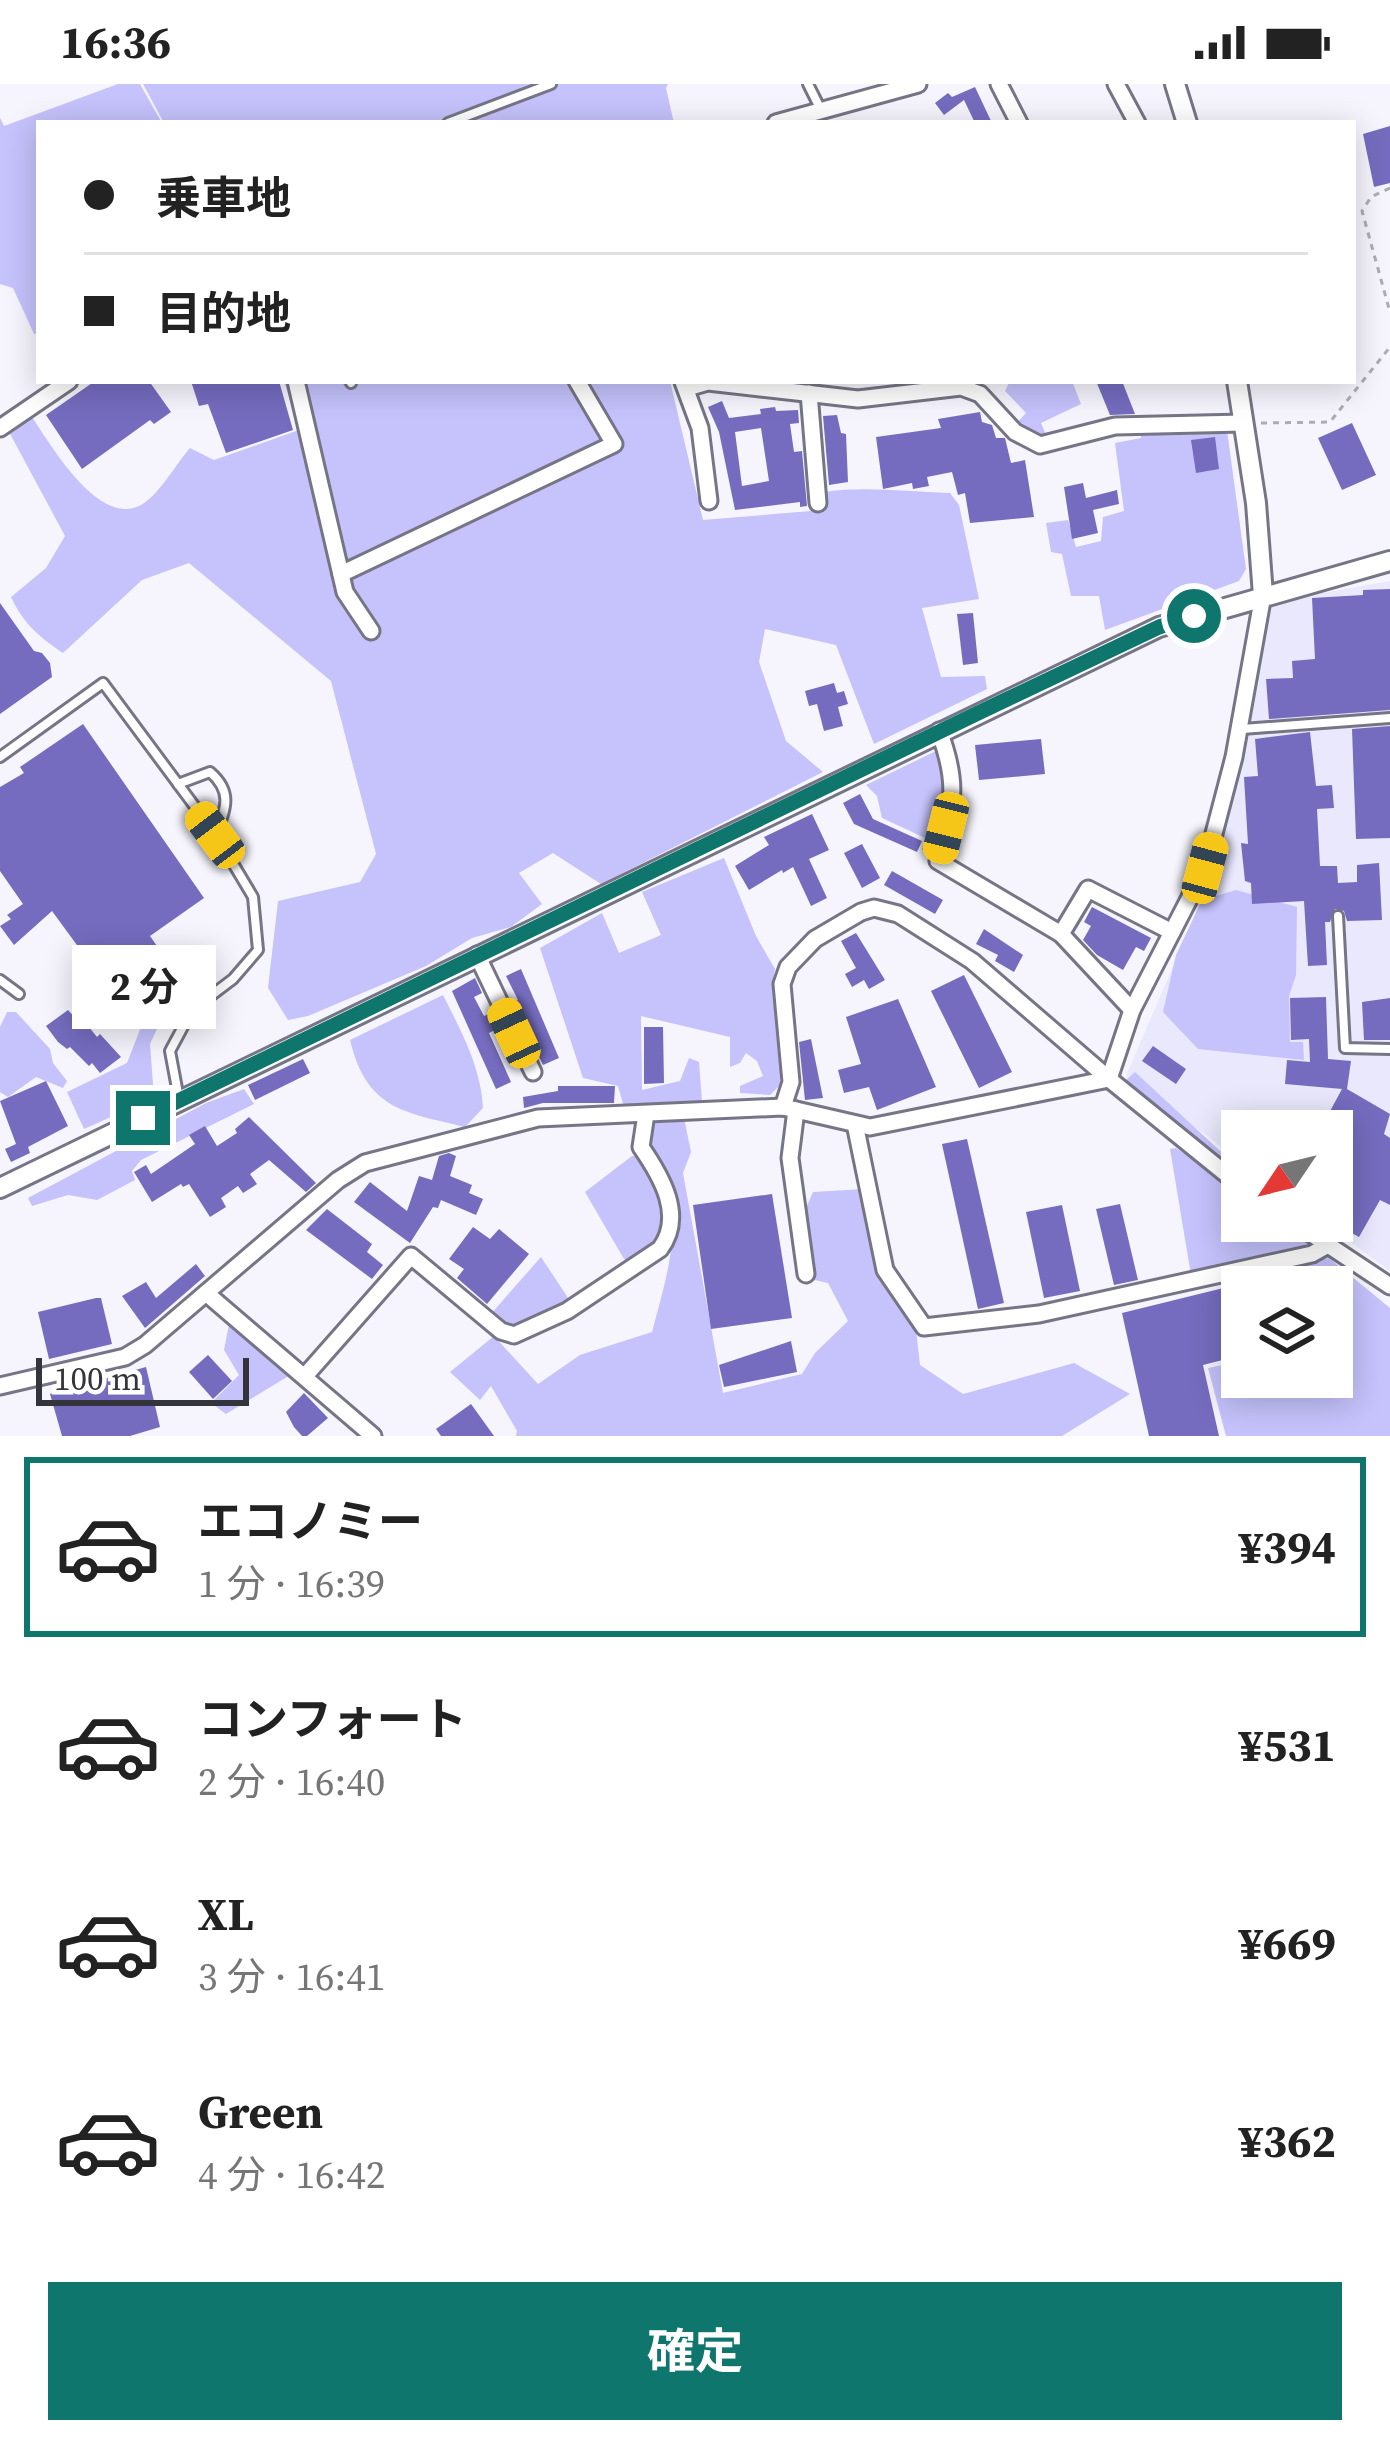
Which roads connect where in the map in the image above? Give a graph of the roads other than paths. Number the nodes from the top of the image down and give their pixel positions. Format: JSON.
{"nodes":[{"id":1,"x":551,"y":84,"type":"edge"},
{"id":2,"x":808,"y":84,"type":"edge"},
{"id":3,"x":917,"y":84,"type":"edge"},
{"id":4,"x":999,"y":84,"type":"edge"},
{"id":5,"x":1116,"y":84,"type":"edge"},
{"id":6,"x":1175,"y":84,"type":"edge"},
{"id":7,"x":812,"y":115,"type":"edge"},
{"id":8,"x":456,"y":120,"type":"edge"},
{"id":9,"x":1017,"y":120,"type":"edge"},
{"id":10,"x":1135,"y":120,"type":"edge"},
{"id":11,"x":1186,"y":120,"type":"edge"},
{"id":12,"x":65,"y":384,"type":"edge"},
{"id":13,"x":297,"y":384,"type":"edge"},
{"id":14,"x":579,"y":384,"type":"edge"},
{"id":15,"x":684,"y":384,"type":"edge"},
{"id":16,"x":725,"y":384,"type":"edge"},
{"id":17,"x":985,"y":384,"type":"edge"},
{"id":18,"x":1237,"y":384,"type":"edge"},
{"id":19,"x":973,"y":392,"type":"junction"},
{"id":20,"x":809,"y":394,"type":"junction"},
{"id":21,"x":1243,"y":423,"type":"junction"},
{"id":22,"x":0,"y":428,"type":"edge"},
{"id":23,"x":709,"y":501,"type":"dead end"},
{"id":24,"x":818,"y":503,"type":"dead end"},
{"id":25,"x":1390,"y":561,"type":"edge"},
{"id":26,"x":340,"y":574,"type":"junction"},
{"id":27,"x":1263,"y":595,"type":"junction"},
{"id":28,"x":370,"y":631,"type":"dead end"},
{"id":29,"x":1390,"y":718,"type":"edge"},
{"id":30,"x":1240,"y":729,"type":"junction"},
{"id":31,"x":940,"y":731,"type":"junction"},
{"id":32,"x":0,"y":757,"type":"edge"},
{"id":33,"x":178,"y":784,"type":"junction"},
{"id":34,"x":215,"y":835,"type":"junction"},
{"id":35,"x":1338,"y":916,"type":"dead end"},
{"id":36,"x":1172,"y":932,"type":"junction"},
{"id":37,"x":1061,"y":934,"type":"junction"},
{"id":38,"x":477,"y":955,"type":"junction"},
{"id":39,"x":0,"y":980,"type":"edge"},
{"id":40,"x":19,"y":994,"type":"dead end"},
{"id":41,"x":1132,"y":1010,"type":"junction"},
{"id":42,"x":1390,"y":1049,"type":"edge"},
{"id":43,"x":533,"y":1072,"type":"dead end"},
{"id":44,"x":1109,"y":1079,"type":"junction"},
{"id":45,"x":179,"y":1100,"type":"junction"},
{"id":46,"x":789,"y":1109,"type":"junction"},
{"id":47,"x":646,"y":1114,"type":"junction"},
{"id":48,"x":855,"y":1124,"type":"junction"},
{"id":49,"x":1221,"y":1173,"type":"edge"},
{"id":50,"x":0,"y":1187,"type":"edge"},
{"id":51,"x":1324,"y":1242,"type":"edge"},
{"id":52,"x":1328,"y":1245,"type":"junction"},
{"id":53,"x":806,"y":1274,"type":"dead end"},
{"id":54,"x":1390,"y":1286,"type":"edge"},
{"id":55,"x":206,"y":1293,"type":"junction"},
{"id":56,"x":305,"y":1376,"type":"junction"},
{"id":57,"x":0,"y":1386,"type":"edge"},
{"id":58,"x":374,"y":1436,"type":"edge"}],
"edges":[{"from":1,"to":8,"type":"lane"},
{"from":2,"to":7,"type":"lane"},
{"from":3,"to":7,"type":"street"},
{"from":4,"to":9,"type":"street"},
{"from":5,"to":10,"type":"street"},
{"from":6,"to":11,"type":"street"},
{"from":12,"to":22,"type":"street"},
{"from":13,"to":26,"type":"street"},
{"from":14,"to":26,"type":"street"},
{"from":15,"to":23,"type":"street"},
{"from":16,"to":20,"type":"street"},
{"from":17,"to":19,"type":"street"},
{"from":18,"to":21,"type":"street"},
{"from":19,"to":20,"type":"street"},
{"from":19,"to":21,"type":"street"},
{"from":20,"to":24,"type":"street"},
{"from":21,"to":27,"type":"street"},
{"from":25,"to":27,"type":"street"},
{"from":26,"to":28,"type":"street"},
{"from":27,"to":30,"type":"street"},
{"from":27,"to":31,"type":"street"},
{"from":29,"to":30,"type":"lane"},
{"from":30,"to":36,"type":"street"},
{"from":31,"to":37,"type":"street"},
{"from":31,"to":38,"type":"street"},
{"from":32,"to":33,"type":"lane"},
{"from":33,"to":34,"type":"lane"},
{"from":33,"to":34,"type":"lane"},
{"from":34,"to":45,"type":"lane"},
{"from":35,"to":42,"type":"lane"},
{"from":36,"to":37,"type":"street"},
{"from":36,"to":41,"type":"street"},
{"from":37,"to":41,"type":"street"},
{"from":38,"to":43,"type":"street"},
{"from":38,"to":45,"type":"street"},
{"from":39,"to":40,"type":"lane"},
{"from":41,"to":44,"type":"street"},
{"from":44,"to":46,"type":"street"},
{"from":44,"to":48,"type":"street"},
{"from":44,"to":49,"type":"street"},
{"from":45,"to":50,"type":"street"},
{"from":46,"to":47,"type":"street"},
{"from":46,"to":48,"type":"street"},
{"from":46,"to":53,"type":"street"},
{"from":47,"to":55,"type":"street"},
{"from":47,"to":56,"type":"street"},
{"from":48,"to":52,"type":"street"},
{"from":51,"to":52,"type":"street"},
{"from":52,"to":54,"type":"street"},
{"from":55,"to":56,"type":"street"},
{"from":55,"to":57,"type":"street"},
{"from":56,"to":58,"type":"street"}]}
